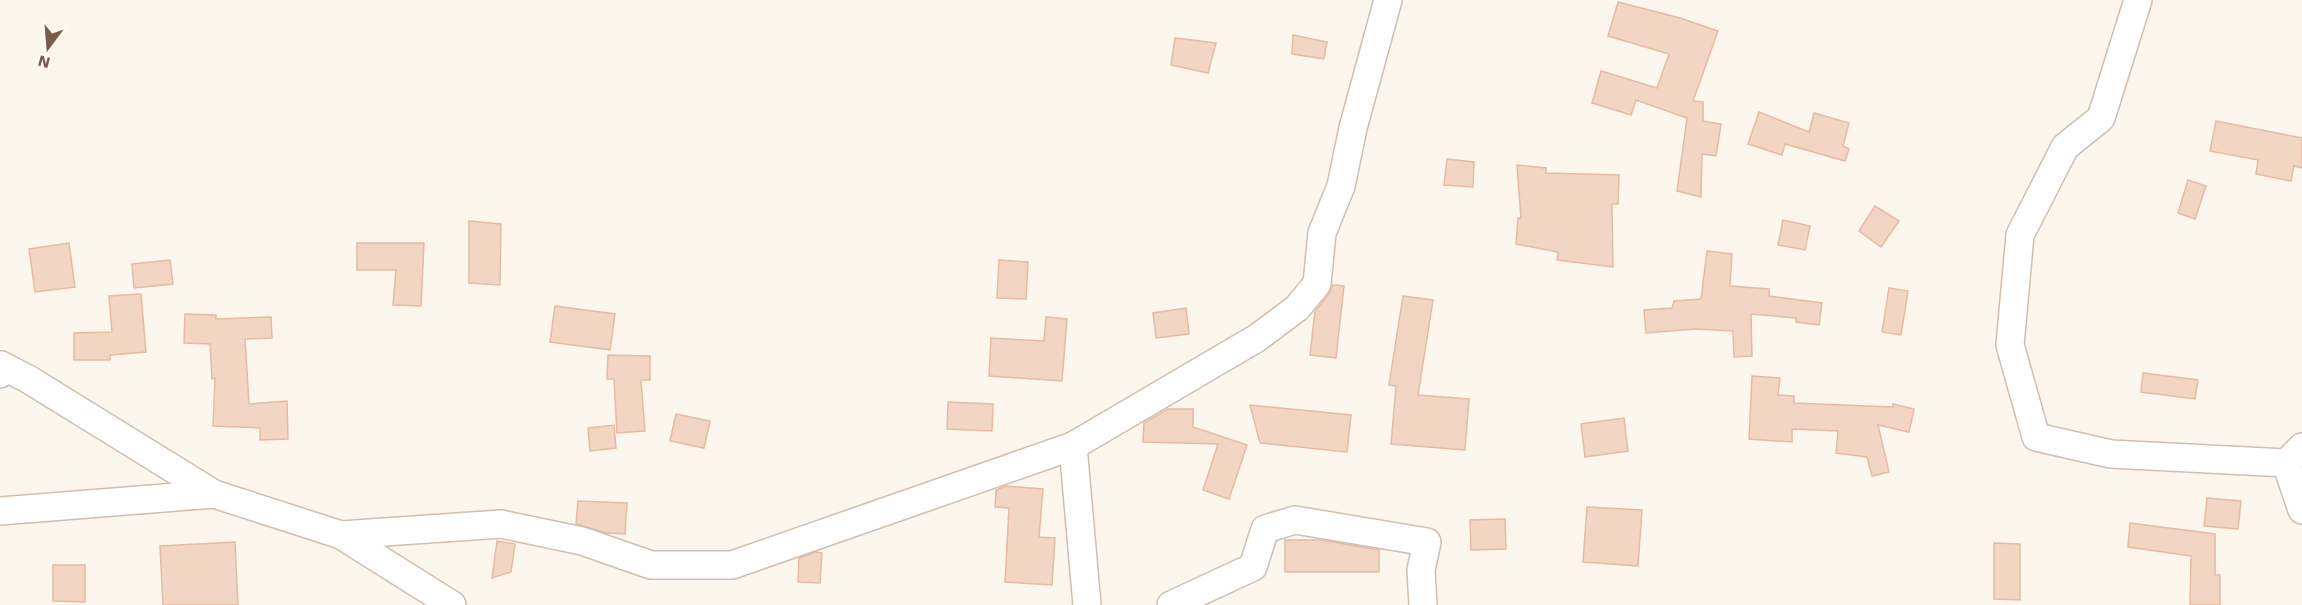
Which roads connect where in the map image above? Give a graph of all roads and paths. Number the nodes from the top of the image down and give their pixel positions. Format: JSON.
{"nodes":[{"id":1,"x":1388,"y":0,"type":"edge"},
{"id":2,"x":2138,"y":0,"type":"edge"},
{"id":3,"x":0,"y":374,"type":"edge"},
{"id":4,"x":1072,"y":446,"type":"junction"},
{"id":5,"x":2294,"y":455,"type":"edge"},
{"id":6,"x":214,"y":494,"type":"junction"},
{"id":7,"x":2302,"y":510,"type":"edge"},
{"id":8,"x":0,"y":511,"type":"edge"},
{"id":9,"x":340,"y":535,"type":"junction"},
{"id":10,"x":452,"y":605,"type":"edge"},
{"id":11,"x":1087,"y":605,"type":"edge"},
{"id":12,"x":1171,"y":605,"type":"edge"},
{"id":13,"x":1423,"y":605,"type":"edge"}],
"edges":[{"from":1,"to":4,"type":"street"},
{"from":2,"to":5,"type":"street"},
{"from":3,"to":6,"type":"street"},
{"from":4,"to":9,"type":"street"},
{"from":4,"to":11,"type":"street"},
{"from":5,"to":7,"type":"street"},
{"from":6,"to":8,"type":"street"},
{"from":6,"to":9,"type":"street"},
{"from":9,"to":10,"type":"street"},
{"from":12,"to":13,"type":"street"}]}
